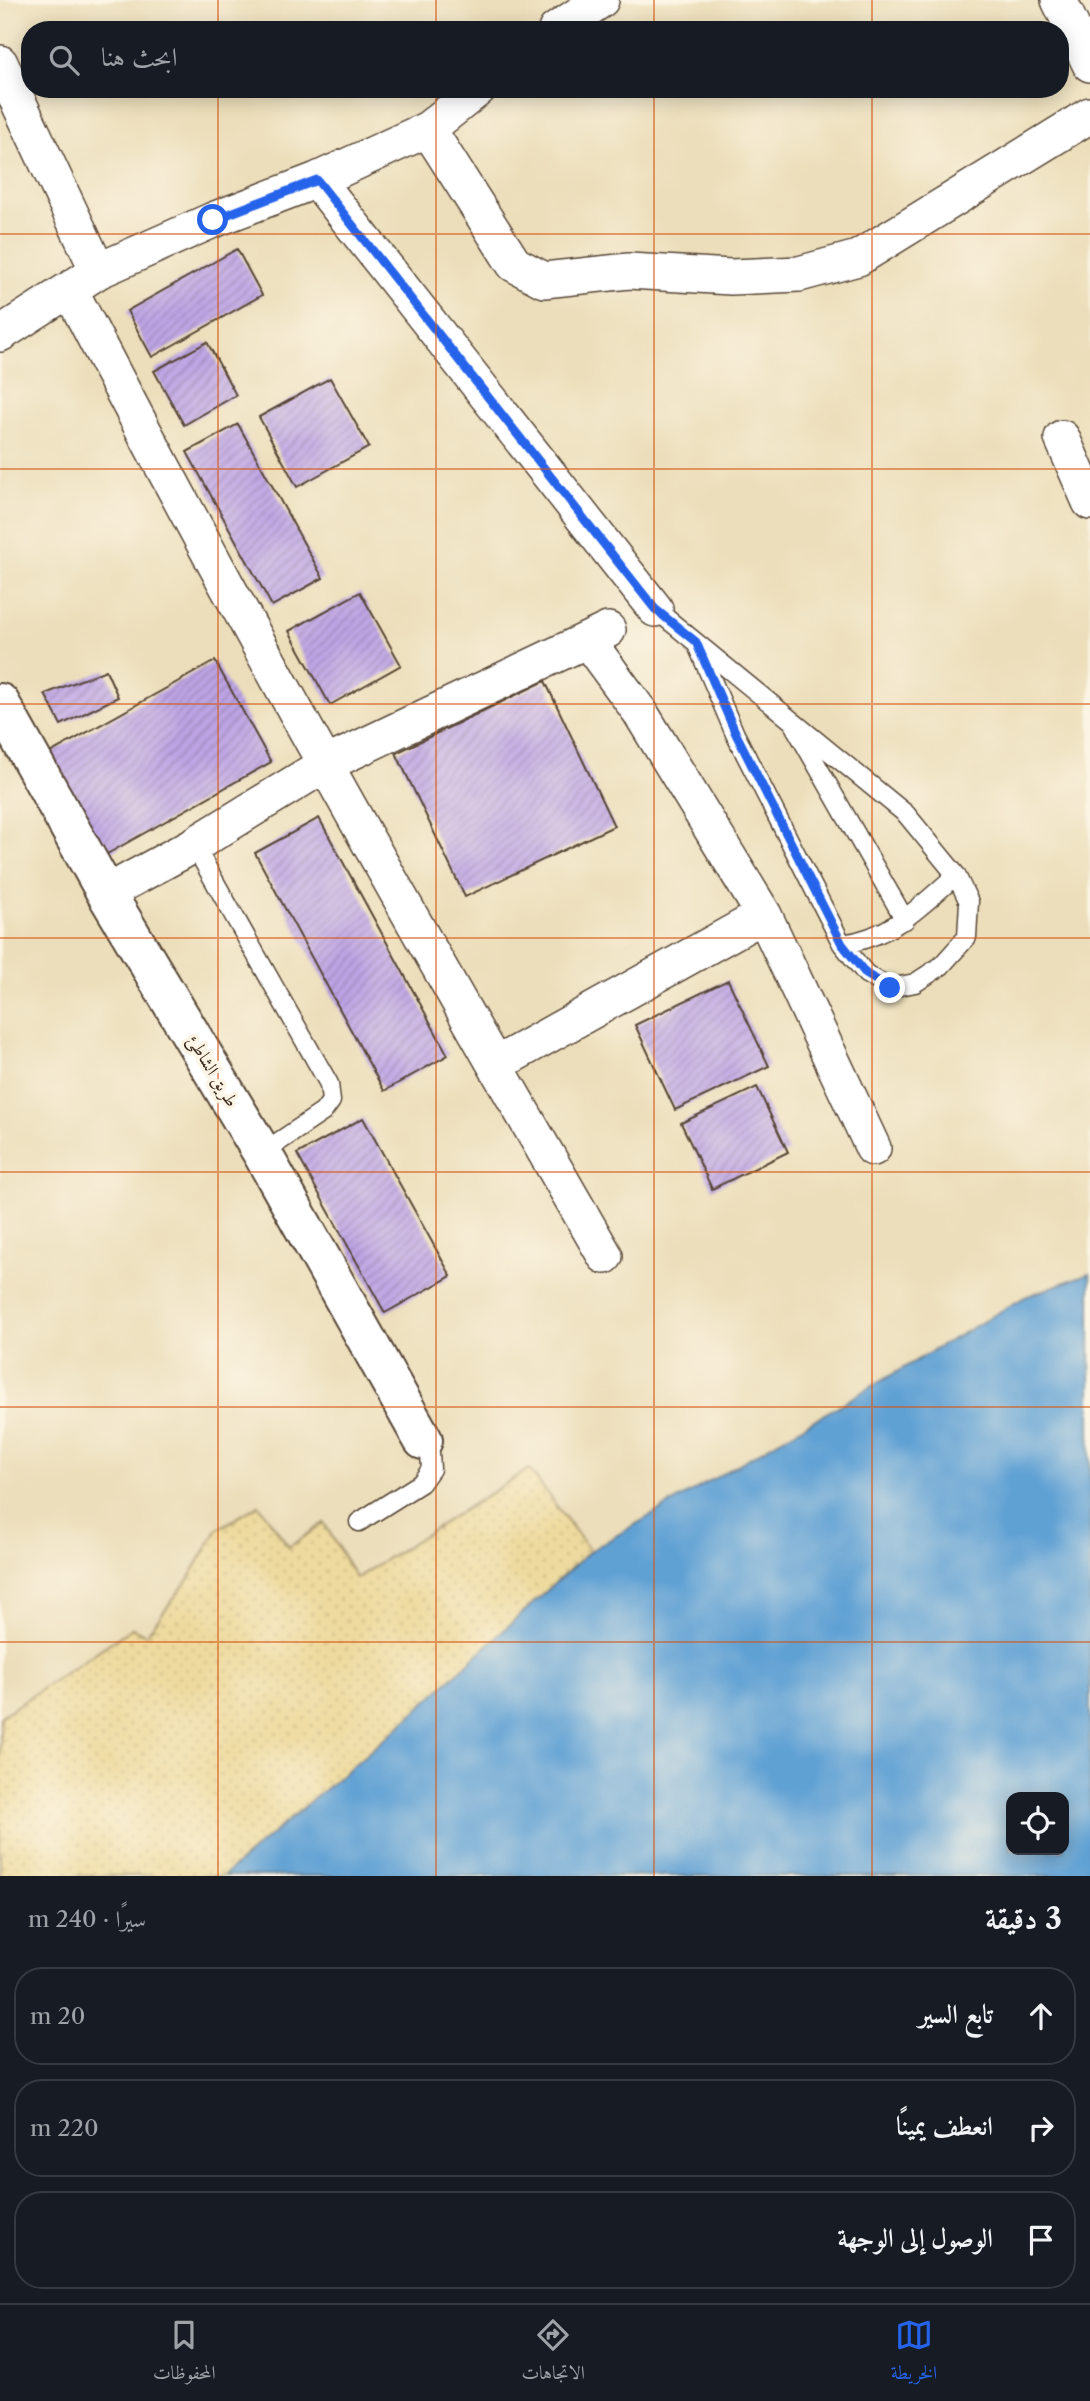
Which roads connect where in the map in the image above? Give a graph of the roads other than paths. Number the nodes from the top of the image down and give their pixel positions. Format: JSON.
{"nodes":[{"id":1,"x":601,"y":0,"type":"edge"},
{"id":2,"x":1059,"y":0,"type":"edge"},
{"id":3,"x":570,"y":21,"type":"edge"},
{"id":4,"x":1087,"y":49,"type":"edge"},
{"id":5,"x":0,"y":63,"type":"edge"},
{"id":6,"x":467,"y":98,"type":"edge"},
{"id":7,"x":1090,"y":115,"type":"edge"},
{"id":8,"x":428,"y":129,"type":"junction"},
{"id":9,"x":317,"y":180,"type":"junction"},
{"id":10,"x":84,"y":280,"type":"junction"},
{"id":11,"x":0,"y":334,"type":"edge"},
{"id":12,"x":1062,"y":438,"type":"dead end"},
{"id":13,"x":1090,"y":502,"type":"edge"},
{"id":14,"x":655,"y":609,"type":"joint"},
{"id":15,"x":696,"y":642,"type":"junction"},
{"id":16,"x":0,"y":704,"type":"edge"},
{"id":17,"x":790,"y":718,"type":"junction"},
{"id":18,"x":324,"y":765,"type":"junction"},
{"id":19,"x":194,"y":845,"type":"junction"},
{"id":20,"x":956,"y":875,"type":"junction"},
{"id":21,"x":106,"y":893,"type":"junction"},
{"id":22,"x":764,"y":915,"type":"junction"},
{"id":23,"x":905,"y":920,"type":"junction"},
{"id":24,"x":842,"y":944,"type":"junction"},
{"id":25,"x":495,"y":1065,"type":"junction"},
{"id":26,"x":873,"y":1148,"type":"dead end"},
{"id":27,"x":262,"y":1153,"type":"junction"},
{"id":28,"x":605,"y":1256,"type":"dead end"},
{"id":29,"x":422,"y":1440,"type":"joint"},
{"id":30,"x":359,"y":1522,"type":"dead end"}],
"edges":[{"from":1,"to":3,"type":"street"},
{"from":2,"to":4,"type":"street"},
{"from":5,"to":10,"type":"street"},
{"from":6,"to":8,"type":"street"},
{"from":7,"to":8,"type":"street"},
{"from":8,"to":9,"type":"street"},
{"from":9,"to":10,"type":"street"},
{"from":9,"to":14,"type":"street"},
{"from":10,"to":11,"type":"street"},
{"from":10,"to":18,"type":"street"},
{"from":12,"to":13,"type":"street"},
{"from":14,"to":15,"type":"lane"},
{"from":15,"to":17,"type":"lane"},
{"from":15,"to":24,"type":"lane"},
{"from":16,"to":21,"type":"street","name":"طريق الشاطئ"},
{"from":17,"to":20,"type":"lane"},
{"from":17,"to":23,"type":"lane"},
{"from":18,"to":19,"type":"street"},
{"from":18,"to":22,"type":"street"},
{"from":18,"to":25,"type":"street"},
{"from":19,"to":21,"type":"street"},
{"from":19,"to":27,"type":"lane"},
{"from":20,"to":23,"type":"lane"},
{"from":20,"to":24,"type":"lane"},
{"from":21,"to":27,"type":"street","name":"طريق الشاطئ"},
{"from":22,"to":25,"type":"street"},
{"from":22,"to":26,"type":"street"},
{"from":23,"to":24,"type":"lane"},
{"from":25,"to":28,"type":"street"},
{"from":27,"to":29,"type":"street","name":"طريق الشاطئ"},
{"from":29,"to":30,"type":"lane"}]}
